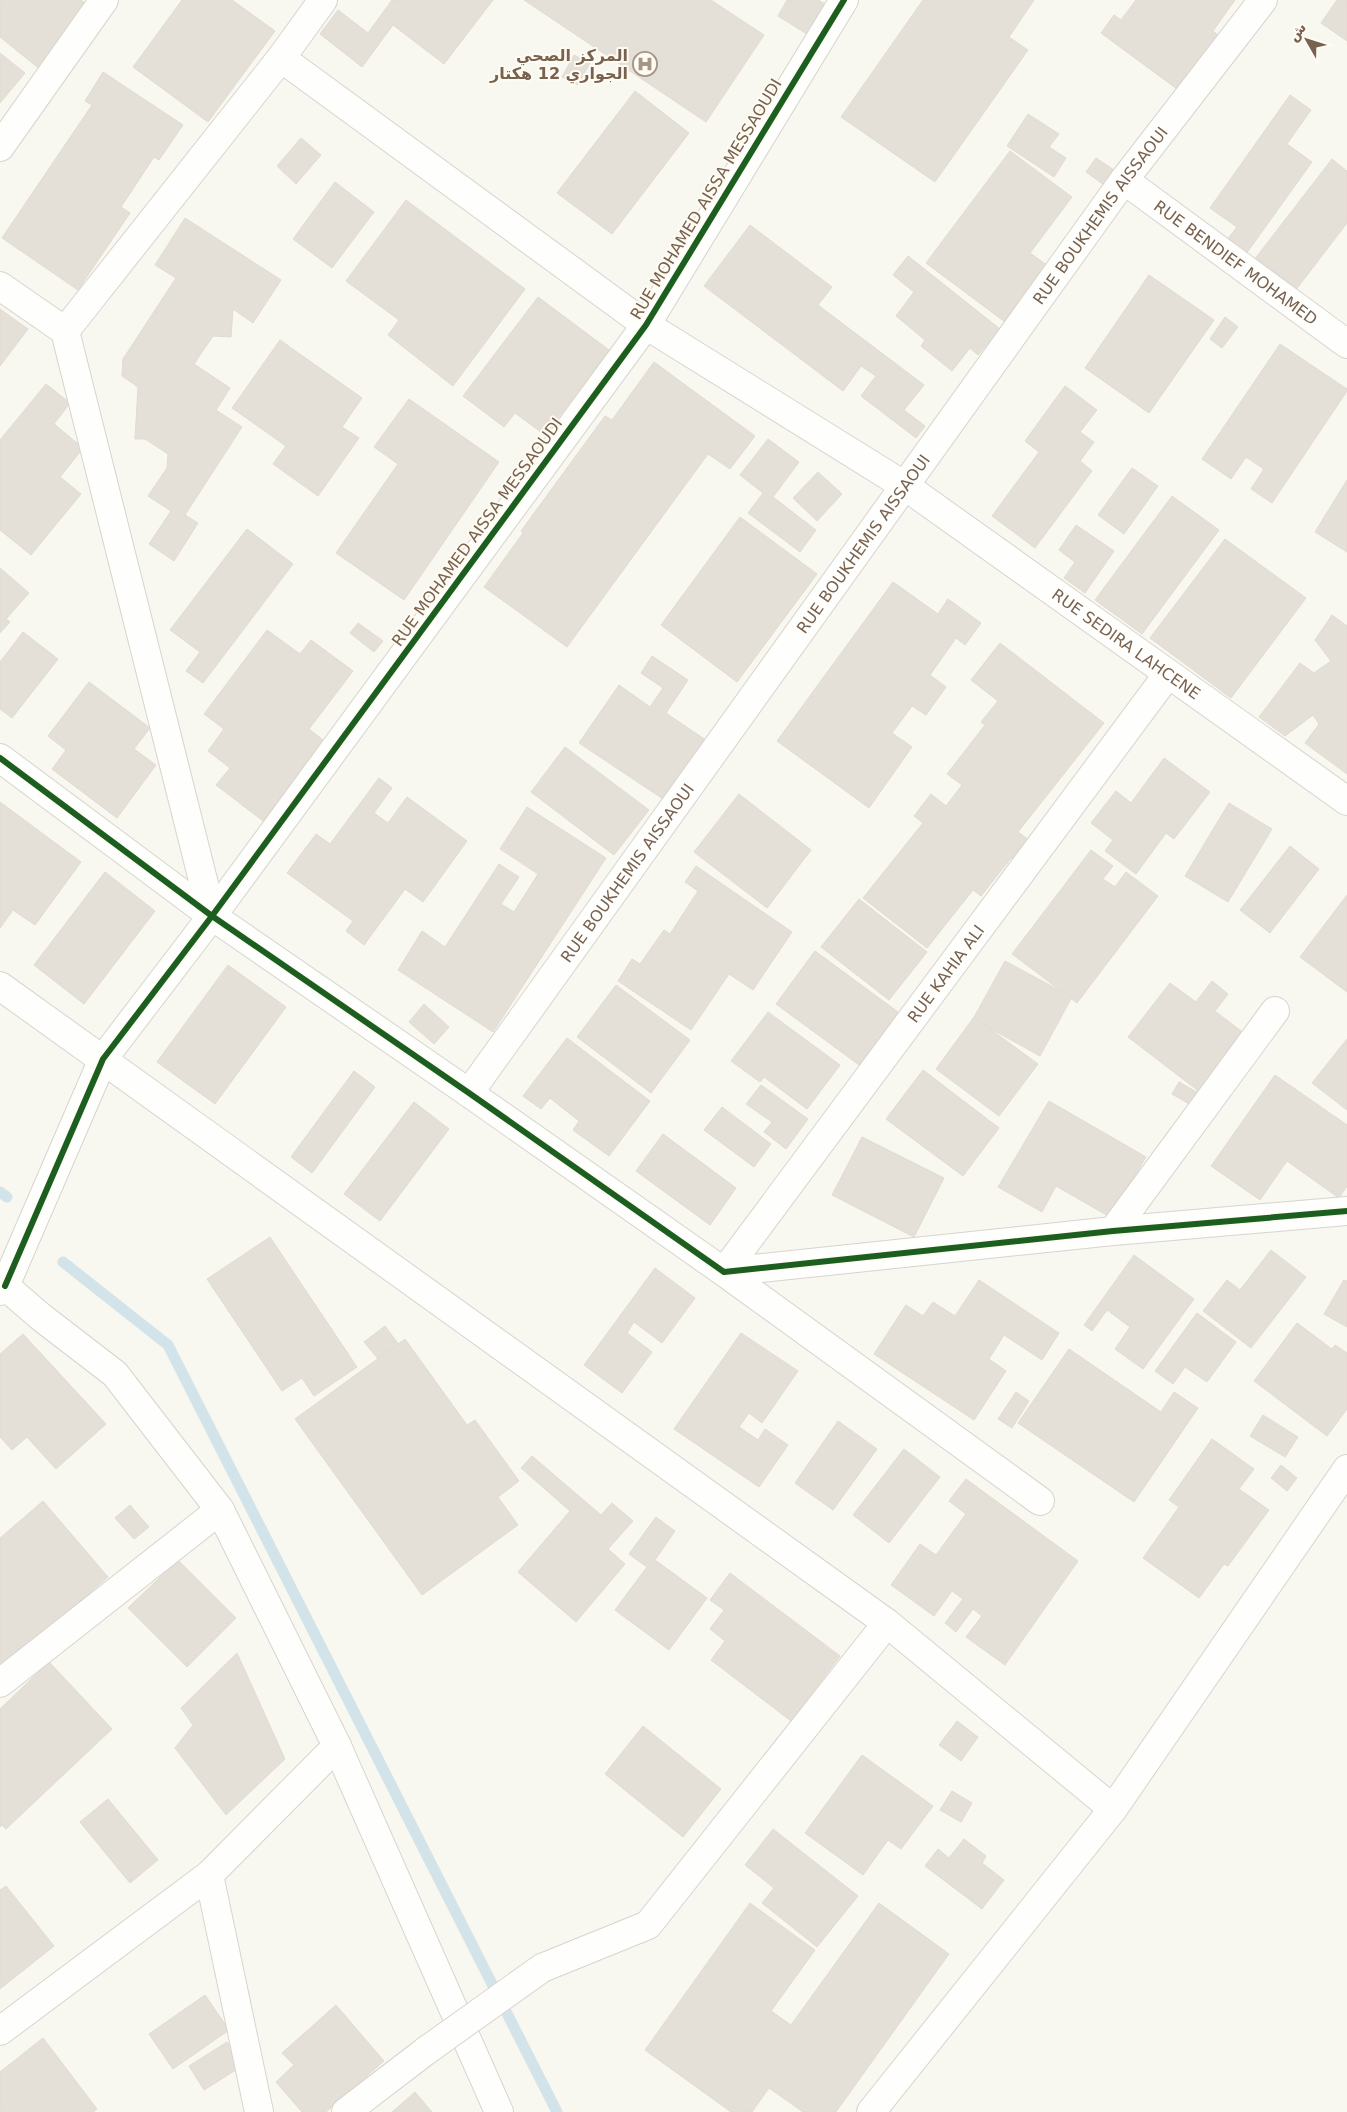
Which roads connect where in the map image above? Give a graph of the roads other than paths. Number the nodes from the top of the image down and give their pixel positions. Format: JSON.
{"nodes":[{"id":1,"x":104,"y":0,"type":"edge"},
{"id":2,"x":323,"y":0,"type":"edge"},
{"id":3,"x":844,"y":0,"type":"edge"},
{"id":4,"x":1264,"y":0,"type":"edge"},
{"id":5,"x":282,"y":58,"type":"junction"},
{"id":6,"x":0,"y":147,"type":"edge"},
{"id":7,"x":1124,"y":180,"type":"junction"},
{"id":8,"x":0,"y":286,"type":"edge"},
{"id":9,"x":646,"y":325,"type":"junction"},
{"id":10,"x":65,"y":331,"type":"junction"},
{"id":11,"x":1347,"y":344,"type":"edge"},
{"id":12,"x":905,"y":486,"type":"junction"},
{"id":13,"x":1168,"y":674,"type":"junction"},
{"id":14,"x":0,"y":758,"type":"edge"},
{"id":15,"x":1347,"y":801,"type":"edge"},
{"id":16,"x":212,"y":916,"type":"junction"},
{"id":17,"x":0,"y":986,"type":"edge"},
{"id":18,"x":1275,"y":1011,"type":"dead end"},
{"id":19,"x":103,"y":1059,"type":"junction"},
{"id":20,"x":469,"y":1093,"type":"junction"},
{"id":21,"x":1347,"y":1211,"type":"edge"},
{"id":22,"x":1113,"y":1231,"type":"junction"},
{"id":23,"x":724,"y":1272,"type":"junction"},
{"id":24,"x":3,"y":1289,"type":"edge"},
{"id":25,"x":1347,"y":1469,"type":"edge"},
{"id":26,"x":1040,"y":1501,"type":"dead end"},
{"id":27,"x":220,"y":1510,"type":"junction"},
{"id":28,"x":887,"y":1623,"type":"junction"},
{"id":29,"x":0,"y":1683,"type":"edge"},
{"id":30,"x":337,"y":1746,"type":"junction"},
{"id":31,"x":1113,"y":1810,"type":"junction"},
{"id":32,"x":209,"y":1875,"type":"junction"},
{"id":33,"x":0,"y":2031,"type":"edge"},
{"id":34,"x":259,"y":2112,"type":"edge"},
{"id":35,"x":346,"y":2112,"type":"edge"},
{"id":36,"x":499,"y":2112,"type":"edge"},
{"id":37,"x":871,"y":2112,"type":"edge"}],
"edges":[{"from":1,"to":6,"type":"street"},
{"from":2,"to":5,"type":"street"},
{"from":3,"to":9,"type":"street","name":"RUE MOHAMED AISSA MESSAOUDI"},
{"from":4,"to":7,"type":"street","name":"RUE BOUKHEMIS AISSAOUI"},
{"from":5,"to":9,"type":"street","name":"RUE SEDIRA LAHCENE"},
{"from":5,"to":10,"type":"street"},
{"from":7,"to":11,"type":"street","name":"RUE BENDIEF MOHAMED"},
{"from":7,"to":12,"type":"street","name":"RUE BOUKHEMIS AISSAOUI"},
{"from":8,"to":10,"type":"street"},
{"from":9,"to":12,"type":"street","name":"RUE SEDIRA LAHCENE"},
{"from":9,"to":16,"type":"street","name":"RUE MOHAMED AISSA MESSAOUDI"},
{"from":10,"to":16,"type":"street"},
{"from":12,"to":13,"type":"street","name":"RUE SEDIRA LAHCENE"},
{"from":12,"to":20,"type":"street","name":"RUE BOUKHEMIS AISSAOUI"},
{"from":13,"to":15,"type":"street","name":"RUE SEDIRA LAHCENE"},
{"from":13,"to":23,"type":"street","name":"RUE KAHIA ALI"},
{"from":14,"to":16,"type":"street"},
{"from":16,"to":19,"type":"street","name":"RUE MOHAMED AISSA MESSAOUDI"},
{"from":16,"to":20,"type":"street"},
{"from":17,"to":19,"type":"street"},
{"from":18,"to":22,"type":"street"},
{"from":19,"to":24,"type":"street","name":"RUE MOHAMED AISSA MESSAOUDI"},
{"from":19,"to":28,"type":"street"},
{"from":20,"to":23,"type":"street"},
{"from":21,"to":22,"type":"street"},
{"from":22,"to":23,"type":"street"},
{"from":23,"to":26,"type":"street"},
{"from":24,"to":27,"type":"street"},
{"from":25,"to":31,"type":"street"},
{"from":27,"to":29,"type":"street"},
{"from":27,"to":30,"type":"street"},
{"from":28,"to":31,"type":"street"},
{"from":28,"to":35,"type":"street","bridge":true},
{"from":30,"to":32,"type":"street"},
{"from":30,"to":36,"type":"street"},
{"from":31,"to":37,"type":"street"},
{"from":32,"to":33,"type":"street"},
{"from":32,"to":34,"type":"street"}]}
